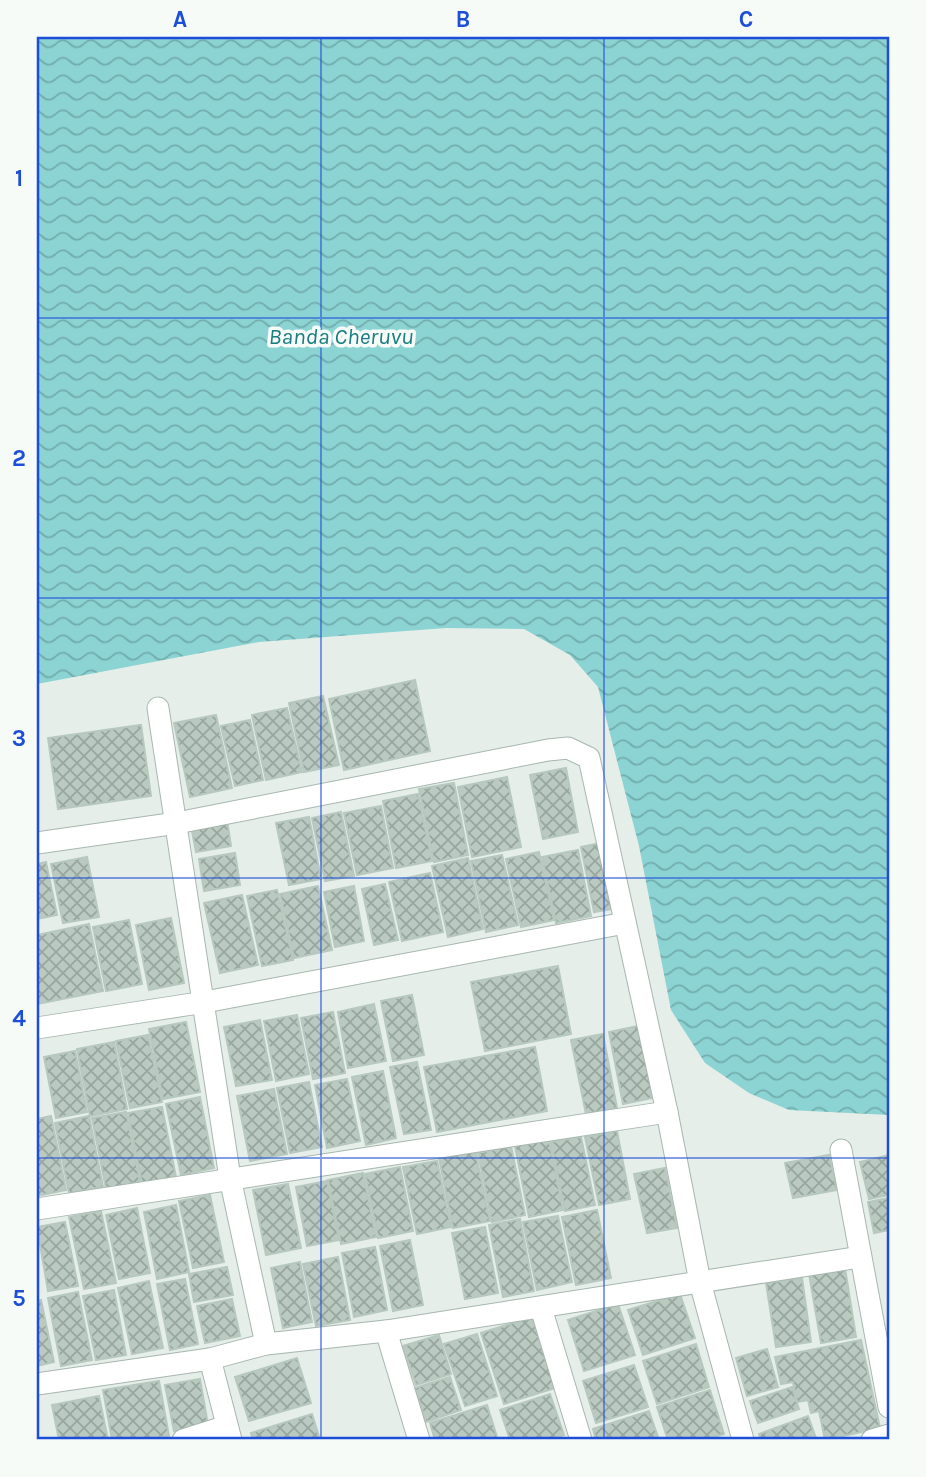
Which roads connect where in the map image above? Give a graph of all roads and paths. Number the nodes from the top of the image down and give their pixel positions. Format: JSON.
{"nodes":[{"id":1,"x":158,"y":708,"type":"dead end"},
{"id":2,"x":177,"y":823,"type":"junction"},
{"id":3,"x":37,"y":843,"type":"edge"},
{"id":4,"x":625,"y":923,"type":"junction"},
{"id":5,"x":205,"y":1002,"type":"junction"},
{"id":6,"x":37,"y":1027,"type":"edge"},
{"id":7,"x":667,"y":1112,"type":"junction"},
{"id":8,"x":841,"y":1150,"type":"dead end"},
{"id":9,"x":230,"y":1178,"type":"junction"},
{"id":10,"x":37,"y":1209,"type":"edge"},
{"id":11,"x":860,"y":1257,"type":"junction"},
{"id":12,"x":700,"y":1282,"type":"junction"},
{"id":13,"x":541,"y":1308,"type":"junction"},
{"id":14,"x":386,"y":1331,"type":"junction"},
{"id":15,"x":266,"y":1344,"type":"junction"},
{"id":16,"x":210,"y":1359,"type":"junction"},
{"id":17,"x":37,"y":1384,"type":"edge"},
{"id":18,"x":889,"y":1407,"type":"edge"},
{"id":19,"x":229,"y":1433,"type":"edge"},
{"id":20,"x":889,"y":1435,"type":"edge"},
{"id":21,"x":183,"y":1440,"type":"edge"},
{"id":22,"x":419,"y":1440,"type":"edge"},
{"id":23,"x":580,"y":1440,"type":"edge"},
{"id":24,"x":743,"y":1440,"type":"edge"},
{"id":25,"x":872,"y":1440,"type":"edge"}],
"edges":[{"from":1,"to":2,"type":"street"},
{"from":2,"to":3,"type":"street"},
{"from":2,"to":4,"type":"street"},
{"from":2,"to":5,"type":"street"},
{"from":4,"to":5,"type":"street"},
{"from":4,"to":7,"type":"street"},
{"from":5,"to":6,"type":"street"},
{"from":5,"to":9,"type":"street"},
{"from":7,"to":9,"type":"street"},
{"from":7,"to":12,"type":"street"},
{"from":8,"to":11,"type":"street"},
{"from":9,"to":10,"type":"street"},
{"from":9,"to":15,"type":"street"},
{"from":11,"to":12,"type":"street"},
{"from":11,"to":18,"type":"street"},
{"from":12,"to":13,"type":"street"},
{"from":12,"to":24,"type":"street"},
{"from":13,"to":14,"type":"street"},
{"from":13,"to":23,"type":"street"},
{"from":14,"to":15,"type":"street"},
{"from":14,"to":22,"type":"street"},
{"from":15,"to":16,"type":"street"},
{"from":16,"to":17,"type":"street"},
{"from":16,"to":19,"type":"street"},
{"from":19,"to":21,"type":"street"},
{"from":20,"to":25,"type":"street"}]}
